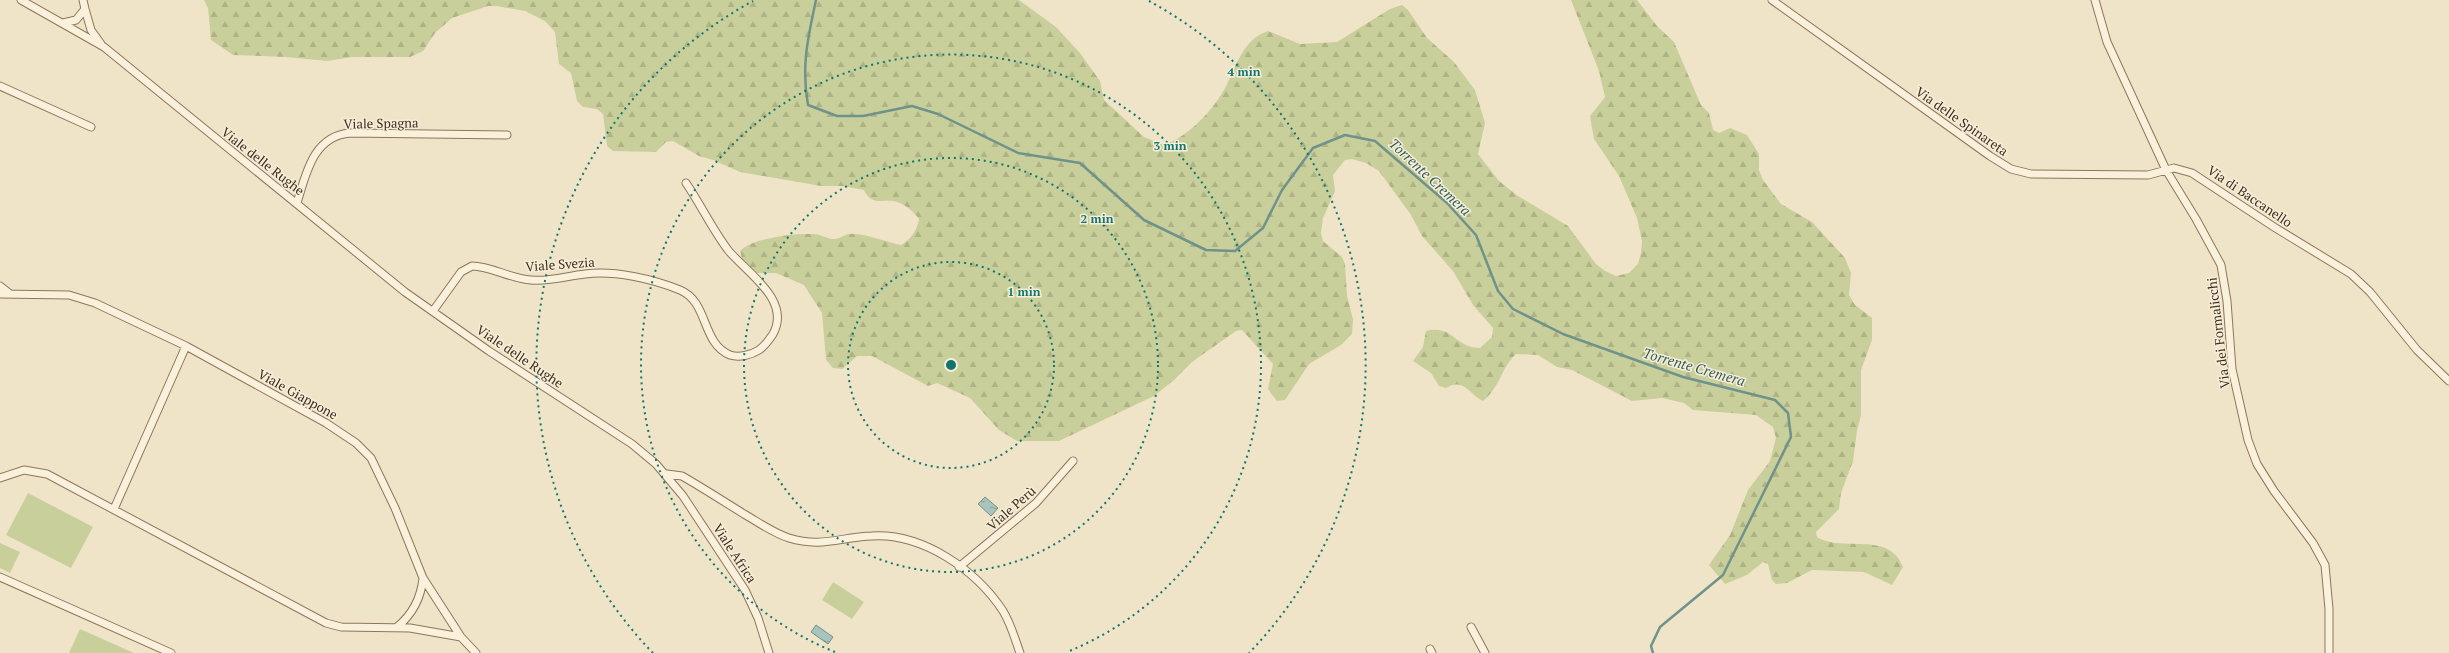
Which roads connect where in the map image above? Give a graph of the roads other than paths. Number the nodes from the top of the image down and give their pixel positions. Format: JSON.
{"nodes":[{"id":1,"x":21,"y":0,"type":"edge"},
{"id":2,"x":83,"y":0,"type":"edge"},
{"id":3,"x":1772,"y":0,"type":"edge"},
{"id":4,"x":2095,"y":0,"type":"edge"},
{"id":5,"x":85,"y":9,"type":"junction"},
{"id":6,"x":63,"y":23,"type":"junction"},
{"id":7,"x":104,"y":47,"type":"junction"},
{"id":8,"x":0,"y":86,"type":"edge"},
{"id":9,"x":91,"y":127,"type":"dead end"},
{"id":10,"x":507,"y":135,"type":"dead end"},
{"id":11,"x":2166,"y":170,"type":"junction"},
{"id":12,"x":686,"y":183,"type":"dead end"},
{"id":13,"x":297,"y":203,"type":"junction"},
{"id":14,"x":0,"y":286,"type":"edge"},
{"id":15,"x":9,"y":293,"type":"junction"},
{"id":16,"x":0,"y":294,"type":"edge"},
{"id":17,"x":433,"y":311,"type":"junction"},
{"id":18,"x":186,"y":346,"type":"junction"},
{"id":19,"x":2449,"y":381,"type":"edge"},
{"id":20,"x":1073,"y":461,"type":"dead end"},
{"id":21,"x":667,"y":474,"type":"junction"},
{"id":22,"x":0,"y":478,"type":"edge"},
{"id":23,"x":114,"y":509,"type":"junction"},
{"id":24,"x":959,"y":567,"type":"junction"},
{"id":25,"x":0,"y":577,"type":"edge"},
{"id":26,"x":423,"y":578,"type":"junction"},
{"id":27,"x":397,"y":627,"type":"junction"},
{"id":28,"x":1471,"y":627,"type":"dead end"},
{"id":29,"x":462,"y":638,"type":"junction"},
{"id":30,"x":171,"y":653,"type":"edge"},
{"id":31,"x":476,"y":653,"type":"edge"},
{"id":32,"x":770,"y":653,"type":"edge"},
{"id":33,"x":1020,"y":653,"type":"edge"},
{"id":34,"x":1485,"y":653,"type":"edge"},
{"id":35,"x":2329,"y":653,"type":"edge"}],
"edges":[{"from":1,"to":6,"type":"street","name":"Viale delle Rughe"},
{"from":2,"to":5,"type":"street"},
{"from":3,"to":11,"type":"street","name":"Via delle Spinareta"},
{"from":4,"to":11,"type":"street"},
{"from":5,"to":6,"type":"street"},
{"from":5,"to":7,"type":"street"},
{"from":6,"to":7,"type":"street","name":"Viale delle Rughe"},
{"from":7,"to":13,"type":"street","name":"Viale delle Rughe"},
{"from":8,"to":9,"type":"street"},
{"from":10,"to":13,"type":"street","name":"Viale Spagna"},
{"from":11,"to":19,"type":"street","name":"Via di Baccanello"},
{"from":11,"to":35,"type":"street","name":"Via dei Formalicchi"},
{"from":12,"to":17,"type":"street","name":"Viale Svezia"},
{"from":13,"to":17,"type":"street","name":"Viale delle Rughe"},
{"from":14,"to":15,"type":"street"},
{"from":15,"to":16,"type":"street","name":"Viale Giappone"},
{"from":15,"to":18,"type":"street","name":"Viale Giappone"},
{"from":17,"to":21,"type":"street","name":"Viale delle Rughe"},
{"from":18,"to":23,"type":"street"},
{"from":18,"to":26,"type":"street","name":"Viale Giappone"},
{"from":20,"to":24,"type":"street","name":"Viale Perù"},
{"from":21,"to":24,"type":"street","name":"Viale delle Rughe"},
{"from":21,"to":32,"type":"street","name":"Viale Africa"},
{"from":22,"to":23,"type":"street"},
{"from":23,"to":27,"type":"street"},
{"from":24,"to":33,"type":"street","name":"Viale delle Rughe"},
{"from":25,"to":30,"type":"street"},
{"from":26,"to":27,"type":"street"},
{"from":26,"to":29,"type":"street","name":"Viale Giappone"},
{"from":27,"to":29,"type":"street"},
{"from":28,"to":34,"type":"street"},
{"from":29,"to":31,"type":"street","name":"Viale Giappone"}]}
